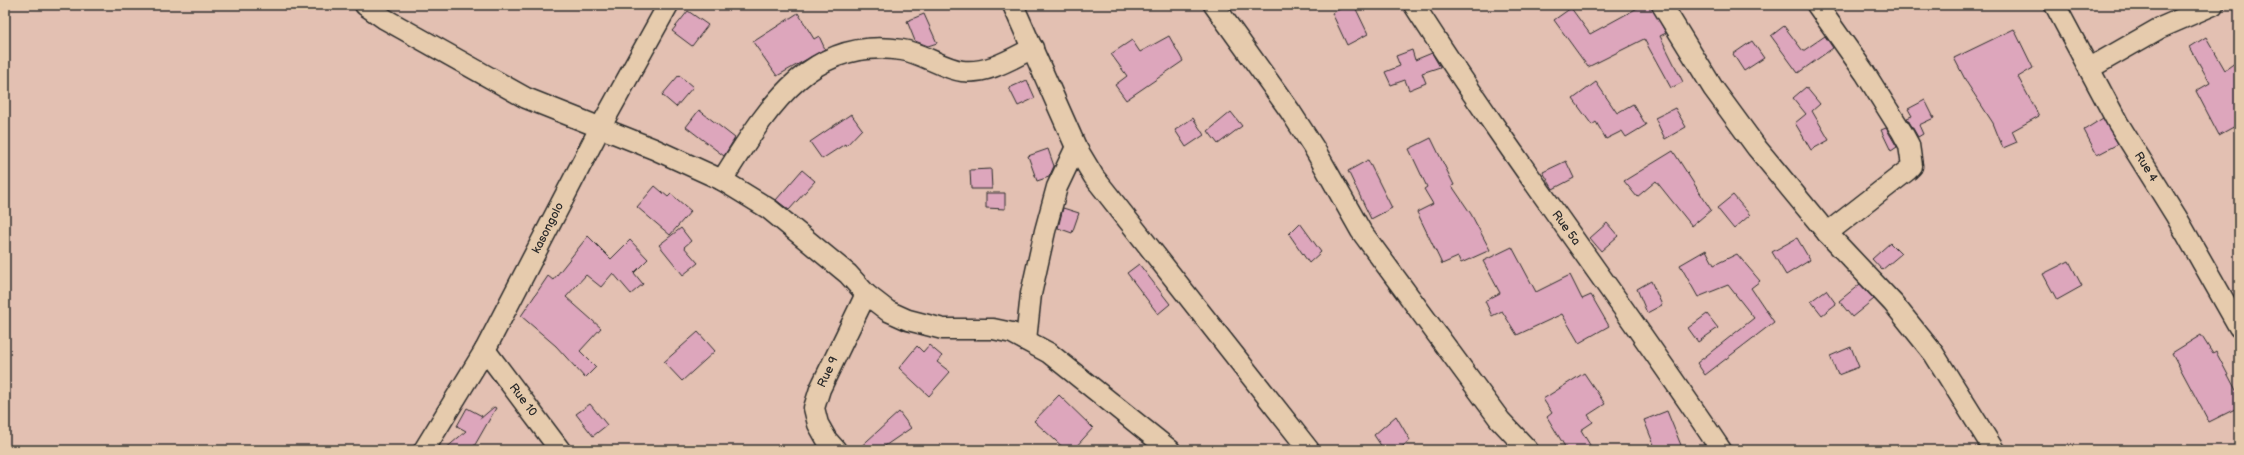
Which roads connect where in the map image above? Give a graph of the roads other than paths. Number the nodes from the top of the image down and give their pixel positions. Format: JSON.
{"nodes":[{"id":1,"x":365,"y":5,"type":"edge"},
{"id":2,"x":668,"y":5,"type":"edge"},
{"id":3,"x":1013,"y":5,"type":"edge"},
{"id":4,"x":1214,"y":5,"type":"edge"},
{"id":5,"x":1414,"y":5,"type":"edge"},
{"id":6,"x":1662,"y":5,"type":"edge"},
{"id":7,"x":1817,"y":5,"type":"edge"},
{"id":8,"x":2055,"y":5,"type":"edge"},
{"id":9,"x":2213,"y":5,"type":"edge"},
{"id":10,"x":389,"y":12,"type":"edge"},
{"id":11,"x":1033,"y":48,"type":"junction"},
{"id":12,"x":2090,"y":68,"type":"junction"},
{"id":13,"x":600,"y":128,"type":"junction"},
{"id":14,"x":1076,"y":147,"type":"junction"},
{"id":15,"x":722,"y":180,"type":"junction"},
{"id":16,"x":1827,"y":233,"type":"junction"},
{"id":17,"x":866,"y":294,"type":"junction"},
{"id":18,"x":2239,"y":327,"type":"edge"},
{"id":19,"x":1026,"y":340,"type":"junction"},
{"id":20,"x":485,"y":350,"type":"junction"},
{"id":21,"x":424,"y":450,"type":"edge"},
{"id":22,"x":560,"y":450,"type":"edge"},
{"id":23,"x":836,"y":450,"type":"edge"},
{"id":24,"x":1170,"y":450,"type":"edge"},
{"id":25,"x":1309,"y":450,"type":"edge"},
{"id":26,"x":1528,"y":450,"type":"edge"},
{"id":27,"x":1722,"y":450,"type":"edge"},
{"id":28,"x":1994,"y":450,"type":"edge"}],
"edges":[{"from":1,"to":10,"type":"street"},
{"from":2,"to":13,"type":"street","name":"kasongolo"},
{"from":3,"to":11,"type":"street"},
{"from":4,"to":26,"type":"street"},
{"from":5,"to":27,"type":"street","name":"Rue 5a"},
{"from":6,"to":16,"type":"street"},
{"from":7,"to":16,"type":"street"},
{"from":8,"to":12,"type":"street","name":"Rue 4"},
{"from":9,"to":12,"type":"street"},
{"from":10,"to":13,"type":"street"},
{"from":11,"to":14,"type":"street"},
{"from":11,"to":15,"type":"street"},
{"from":12,"to":18,"type":"street","name":"Rue 4"},
{"from":13,"to":15,"type":"street"},
{"from":13,"to":20,"type":"street","name":"kasongolo"},
{"from":14,"to":19,"type":"street"},
{"from":14,"to":25,"type":"street"},
{"from":15,"to":17,"type":"street"},
{"from":16,"to":28,"type":"street"},
{"from":17,"to":19,"type":"street"},
{"from":17,"to":23,"type":"street","name":"Rue 9"},
{"from":19,"to":24,"type":"street"},
{"from":20,"to":21,"type":"street","name":"kasongolo"},
{"from":20,"to":22,"type":"street","name":"Rue 10"}]}
